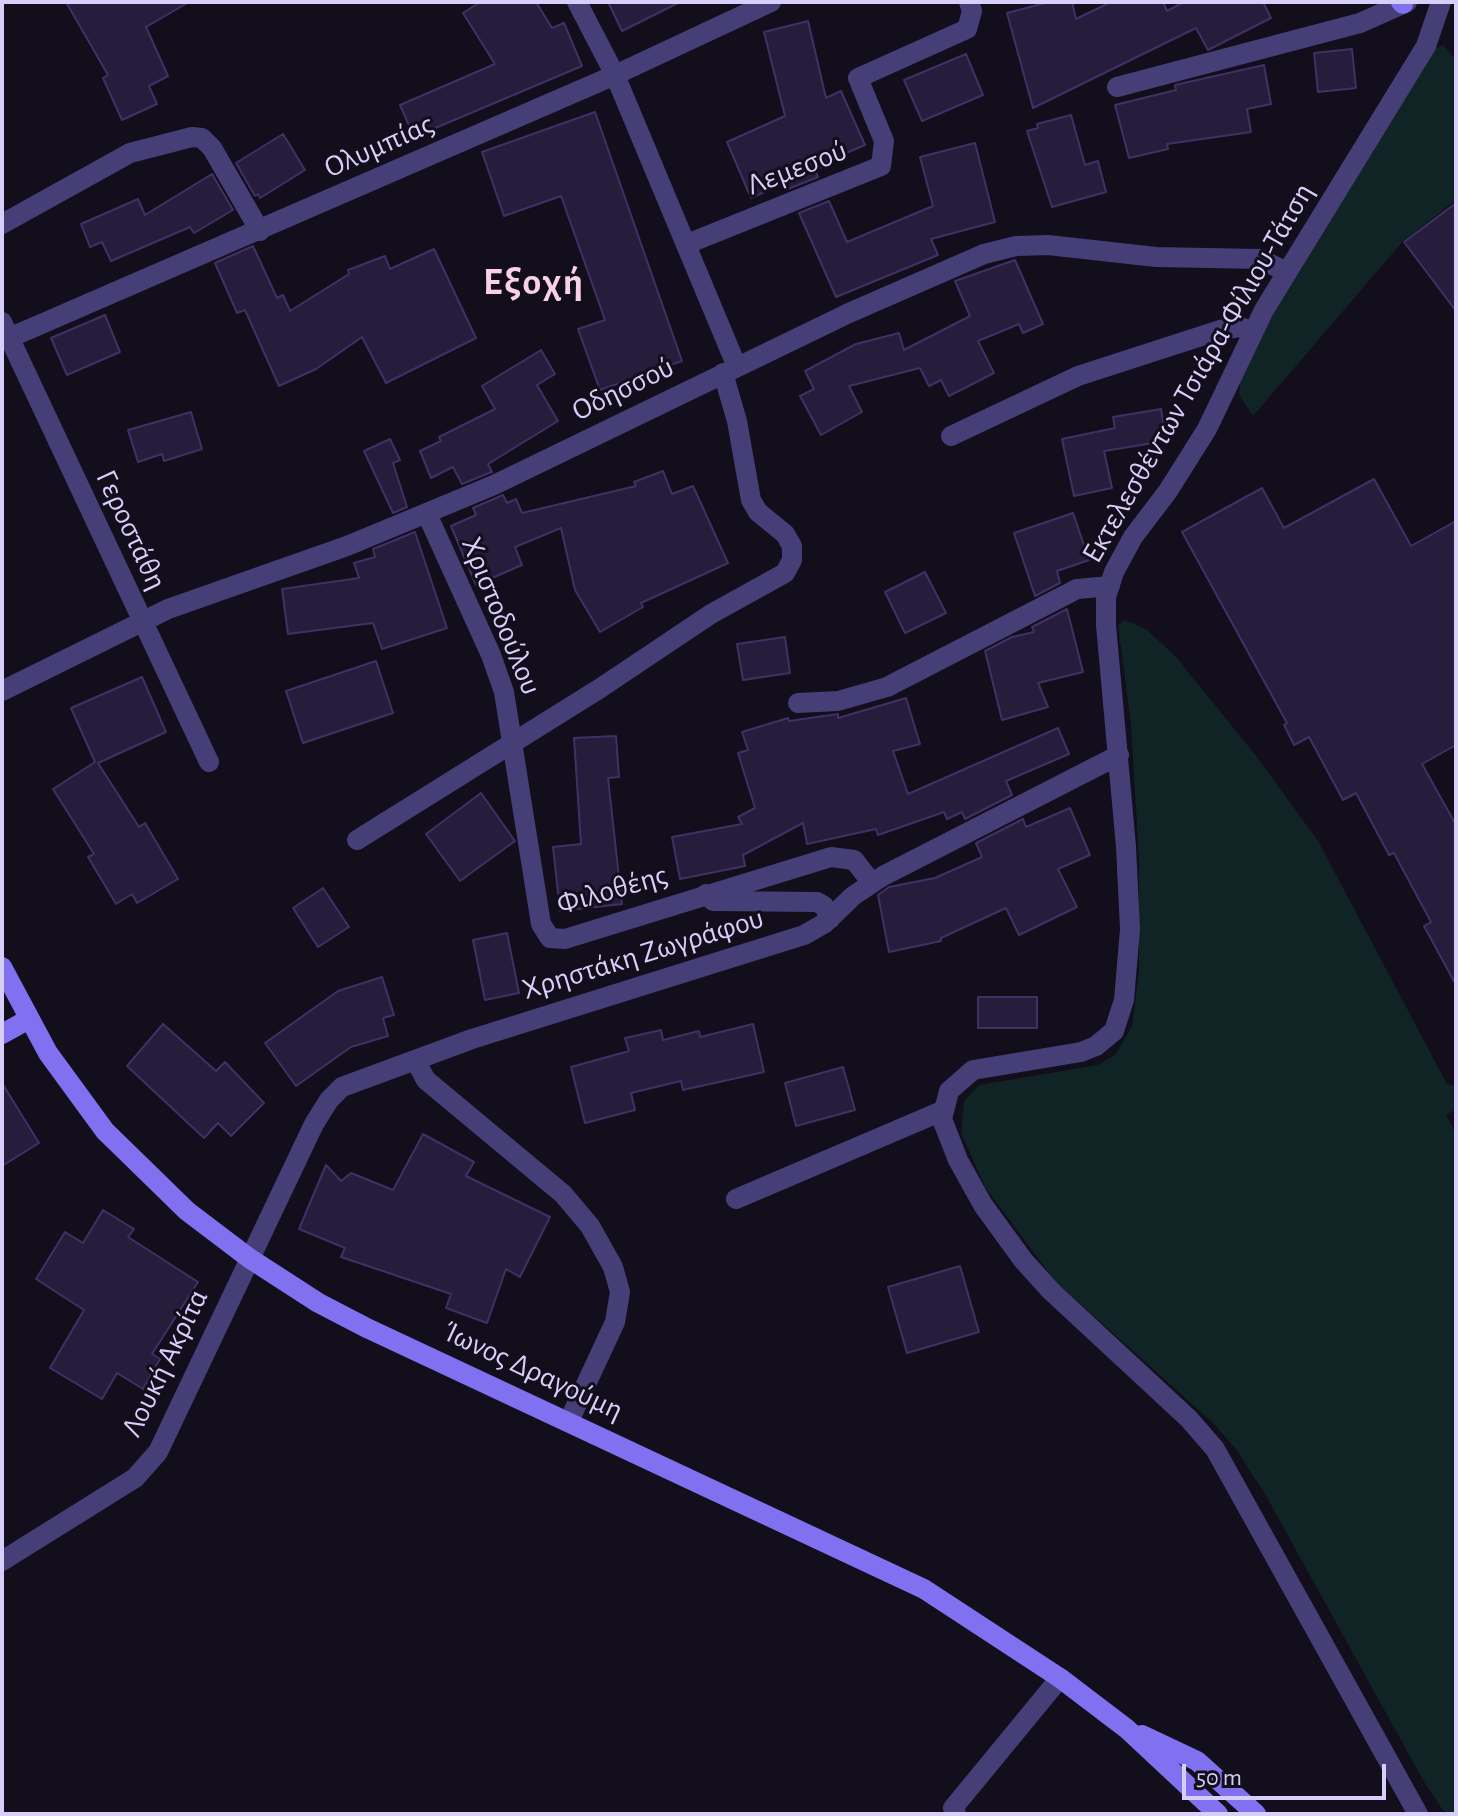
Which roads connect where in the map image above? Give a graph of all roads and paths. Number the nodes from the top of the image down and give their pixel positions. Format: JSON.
{"nodes":[{"id":1,"x":577,"y":2,"type":"edge"},
{"id":2,"x":771,"y":2,"type":"edge"},
{"id":3,"x":969,"y":2,"type":"edge"},
{"id":4,"x":1404,"y":3,"type":"edge"},
{"id":5,"x":1440,"y":5,"type":"edge"},
{"id":6,"x":615,"y":75,"type":"junction"},
{"id":7,"x":1117,"y":87,"type":"dead end"},
{"id":8,"x":2,"y":224,"type":"edge"},
{"id":9,"x":260,"y":231,"type":"junction"},
{"id":10,"x":687,"y":244,"type":"junction"},
{"id":11,"x":1287,"y":272,"type":"junction"},
{"id":12,"x":5,"y":330,"type":"edge"},
{"id":13,"x":1253,"y":331,"type":"junction"},
{"id":14,"x":730,"y":370,"type":"junction"},
{"id":15,"x":951,"y":436,"type":"dead end"},
{"id":16,"x":427,"y":514,"type":"junction"},
{"id":17,"x":1110,"y":586,"type":"junction"},
{"id":18,"x":140,"y":622,"type":"junction"},
{"id":19,"x":2,"y":691,"type":"edge"},
{"id":20,"x":798,"y":703,"type":"dead end"},
{"id":21,"x":514,"y":743,"type":"junction"},
{"id":22,"x":1119,"y":755,"type":"junction"},
{"id":23,"x":209,"y":762,"type":"dead end"},
{"id":24,"x":357,"y":840,"type":"dead end"},
{"id":25,"x":872,"y":883,"type":"junction"},
{"id":26,"x":706,"y":894,"type":"junction"},
{"id":27,"x":830,"y":919,"type":"junction"},
{"id":28,"x":2,"y":967,"type":"edge"},
{"id":29,"x":29,"y":1019,"type":"junction"},
{"id":30,"x":2,"y":1034,"type":"edge"},
{"id":31,"x":415,"y":1060,"type":"junction"},
{"id":32,"x":942,"y":1111,"type":"junction"},
{"id":33,"x":736,"y":1199,"type":"dead end"},
{"id":34,"x":249,"y":1258,"type":"junction"},
{"id":35,"x":569,"y":1421,"type":"junction"},
{"id":36,"x":2,"y":1561,"type":"edge"},
{"id":37,"x":1060,"y":1678,"type":"junction"},
{"id":38,"x":1127,"y":1729,"type":"junction"},
{"id":39,"x":1408,"y":1811,"type":"edge"},
{"id":40,"x":956,"y":1814,"type":"edge"},
{"id":41,"x":1218,"y":1814,"type":"edge"},
{"id":42,"x":1256,"y":1814,"type":"edge"}],
"edges":[{"from":1,"to":6,"type":"street"},
{"from":2,"to":6,"type":"street","name":"Ολυμπίας"},
{"from":3,"to":10,"type":"street","name":"Λεμεσού"},
{"from":4,"to":7,"type":"street"},
{"from":5,"to":11,"type":"street","name":"Εκτελεσθέντων Τσιάρα-Φίλιου-Τάτση"},
{"from":6,"to":9,"type":"street","name":"Ολυμπίας"},
{"from":6,"to":10,"type":"street"},
{"from":8,"to":9,"type":"street"},
{"from":9,"to":12,"type":"street","name":"Ολυμπίας"},
{"from":10,"to":14,"type":"street"},
{"from":11,"to":13,"type":"street","name":"Εκτελεσθέντων Τσιάρα-Φίλιου-Τάτση"},
{"from":11,"to":14,"type":"street","name":"Οδησσού"},
{"from":12,"to":18,"type":"street","name":"Γεροστάθη"},
{"from":13,"to":15,"type":"street"},
{"from":13,"to":17,"type":"street","name":"Εκτελεσθέντων Τσιάρα-Φίλιου-Τάτση"},
{"from":14,"to":16,"type":"street","name":"Οδησσού"},
{"from":14,"to":21,"type":"street"},
{"from":16,"to":18,"type":"street","name":"Οδησσού"},
{"from":16,"to":21,"type":"street","name":"Χριστοδούλου"},
{"from":17,"to":20,"type":"street"},
{"from":17,"to":22,"type":"street","name":"Εκτελεσθέντων Τσιάρα-Φίλιου-Τάτση"},
{"from":18,"to":19,"type":"street","name":"Οδησσού"},
{"from":18,"to":23,"type":"street","name":"Γεροστάθη"},
{"from":21,"to":24,"type":"street"},
{"from":21,"to":26,"type":"street","name":"Φιλοθέης"},
{"from":22,"to":25,"type":"street","name":"Χρηστάκη Ζωγράφου"},
{"from":22,"to":32,"type":"street","name":"Εκτελεσθέντων Τσιάρα-Φίλιου-Τάτση"},
{"from":25,"to":26,"type":"street","name":"Φιλοθέης"},
{"from":25,"to":27,"type":"street","name":"Χρηστάκη Ζωγράφου"},
{"from":26,"to":27,"type":"street"},
{"from":27,"to":31,"type":"street","name":"Χρηστάκη Ζωγράφου"},
{"from":28,"to":29,"type":"main road","name":"Ίωνος Δραγούμη"},
{"from":29,"to":30,"type":"main road"},
{"from":29,"to":34,"type":"main road","name":"Ίωνος Δραγούμη"},
{"from":31,"to":34,"type":"street","name":"Χρηστάκη Ζωγράφου"},
{"from":31,"to":35,"type":"street"},
{"from":32,"to":33,"type":"street"},
{"from":32,"to":39,"type":"street"},
{"from":34,"to":35,"type":"main road","name":"Ίωνος Δραγούμη"},
{"from":34,"to":36,"type":"street","name":"Λουκή Ακρίτα"},
{"from":35,"to":37,"type":"main road","name":"Ίωνος Δραγούμη"},
{"from":37,"to":38,"type":"main road","name":"Ίωνος Δραγούμη"},
{"from":37,"to":40,"type":"street"},
{"from":38,"to":41,"type":"main road"},
{"from":38,"to":42,"type":"main road"}]}
